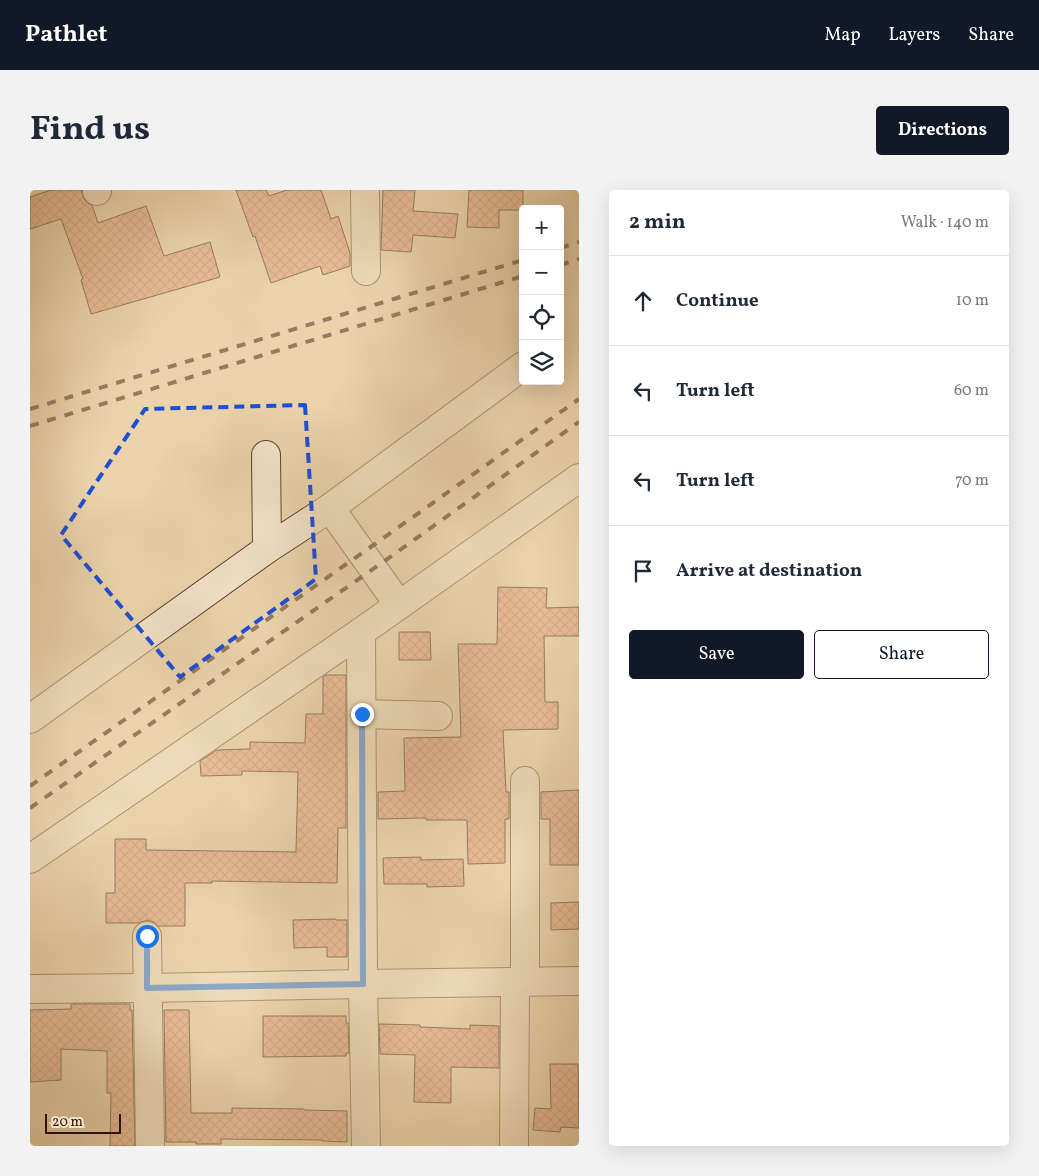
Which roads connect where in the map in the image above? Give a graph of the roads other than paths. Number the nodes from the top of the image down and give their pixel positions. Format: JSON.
{"nodes":[{"id":1,"x":365,"y":190,"type":"edge"},
{"id":2,"x":366,"y":270,"type":"dead end"},
{"id":3,"x":519,"y":369,"type":"edge"},
{"id":4,"x":266,"y":455,"type":"dead end"},
{"id":5,"x":579,"y":478,"type":"edge"},
{"id":6,"x":330,"y":508,"type":"junction"},
{"id":7,"x":267,"y":550,"type":"junction"},
{"id":8,"x":399,"y":605,"type":"junction"},
{"id":9,"x":361,"y":632,"type":"junction"},
{"id":10,"x":362,"y":714,"type":"junction"},
{"id":11,"x":438,"y":716,"type":"dead end"},
{"id":12,"x":30,"y":719,"type":"edge"},
{"id":13,"x":526,"y":781,"type":"dead end"},
{"id":14,"x":30,"y":859,"type":"edge"},
{"id":15,"x":147,"y":936,"type":"dead end"},
{"id":16,"x":579,"y":981,"type":"edge"},
{"id":17,"x":520,"y":982,"type":"junction"},
{"id":18,"x":363,"y":984,"type":"junction"},
{"id":19,"x":147,"y":988,"type":"junction"},
{"id":20,"x":30,"y":989,"type":"edge"},
{"id":21,"x":150,"y":1145,"type":"dead end"},
{"id":22,"x":366,"y":1146,"type":"edge"},
{"id":23,"x":514,"y":1146,"type":"edge"}],
"edges":[{"from":1,"to":2,"type":"street"},
{"from":3,"to":6,"type":"street"},
{"from":4,"to":7,"type":"street"},
{"from":5,"to":8,"type":"street"},
{"from":6,"to":7,"type":"street"},
{"from":6,"to":8,"type":"street"},
{"from":7,"to":12,"type":"street"},
{"from":8,"to":9,"type":"street"},
{"from":9,"to":10,"type":"street"},
{"from":9,"to":14,"type":"street"},
{"from":10,"to":11,"type":"street"},
{"from":10,"to":18,"type":"street"},
{"from":13,"to":17,"type":"street"},
{"from":15,"to":19,"type":"street"},
{"from":16,"to":17,"type":"street"},
{"from":17,"to":18,"type":"street"},
{"from":17,"to":23,"type":"street"},
{"from":18,"to":19,"type":"street"},
{"from":18,"to":22,"type":"street"},
{"from":19,"to":20,"type":"street"},
{"from":19,"to":21,"type":"street"}]}
